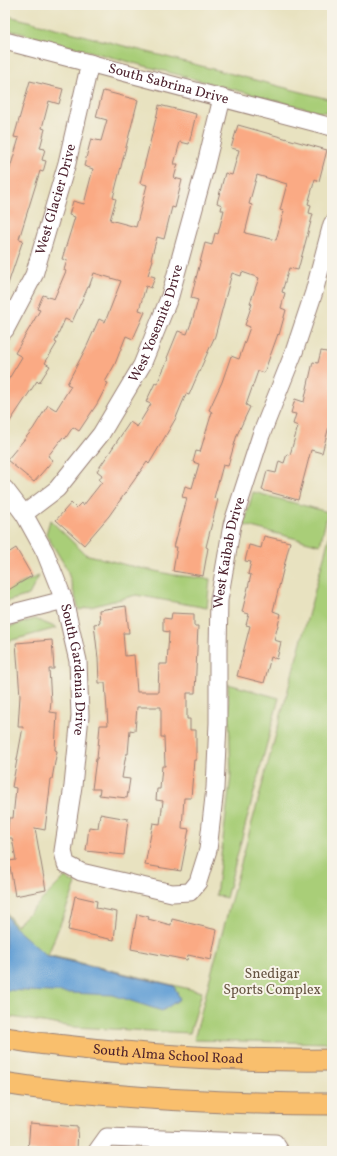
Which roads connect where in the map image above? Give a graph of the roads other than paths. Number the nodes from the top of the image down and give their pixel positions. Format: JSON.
{"nodes":[{"id":1,"x":5,"y":41,"type":"edge"},
{"id":2,"x":90,"y":63,"type":"junction"},
{"id":3,"x":222,"y":98,"type":"junction"},
{"id":4,"x":332,"y":127,"type":"edge"},
{"id":5,"x":332,"y":224,"type":"edge"},
{"id":6,"x":5,"y":330,"type":"edge"},
{"id":7,"x":5,"y":489,"type":"edge"},
{"id":8,"x":24,"y":514,"type":"junction"},
{"id":9,"x":64,"y":600,"type":"junction"},
{"id":10,"x":5,"y":616,"type":"edge"},
{"id":11,"x":66,"y":864,"type":"joint"},
{"id":12,"x":5,"y":1038,"type":"edge"},
{"id":13,"x":332,"y":1060,"type":"edge"},
{"id":14,"x":5,"y":1083,"type":"edge"},
{"id":15,"x":332,"y":1104,"type":"edge"},
{"id":16,"x":277,"y":1147,"type":"edge"},
{"id":17,"x":97,"y":1151,"type":"edge"}],
"edges":[{"from":1,"to":2,"type":"street","name":"South Sabrina Drive"},
{"from":2,"to":3,"type":"street","name":"South Sabrina Drive"},
{"from":2,"to":6,"type":"street","name":"West Glacier Drive"},
{"from":3,"to":4,"type":"street","name":"South Sabrina Drive"},
{"from":3,"to":8,"type":"street","name":"West Yosemite Drive"},
{"from":5,"to":11,"type":"street","name":"West Kaibab Drive"},
{"from":7,"to":8,"type":"street","name":"South Gardenia Drive"},
{"from":8,"to":9,"type":"street","name":"South Gardenia Drive"},
{"from":9,"to":10,"type":"street"},
{"from":9,"to":11,"type":"street","name":"South Gardenia Drive"},
{"from":12,"to":13,"type":"main road","name":"South Alma School Road"},
{"from":14,"to":15,"type":"main road"},
{"from":16,"to":17,"type":"street"}]}
